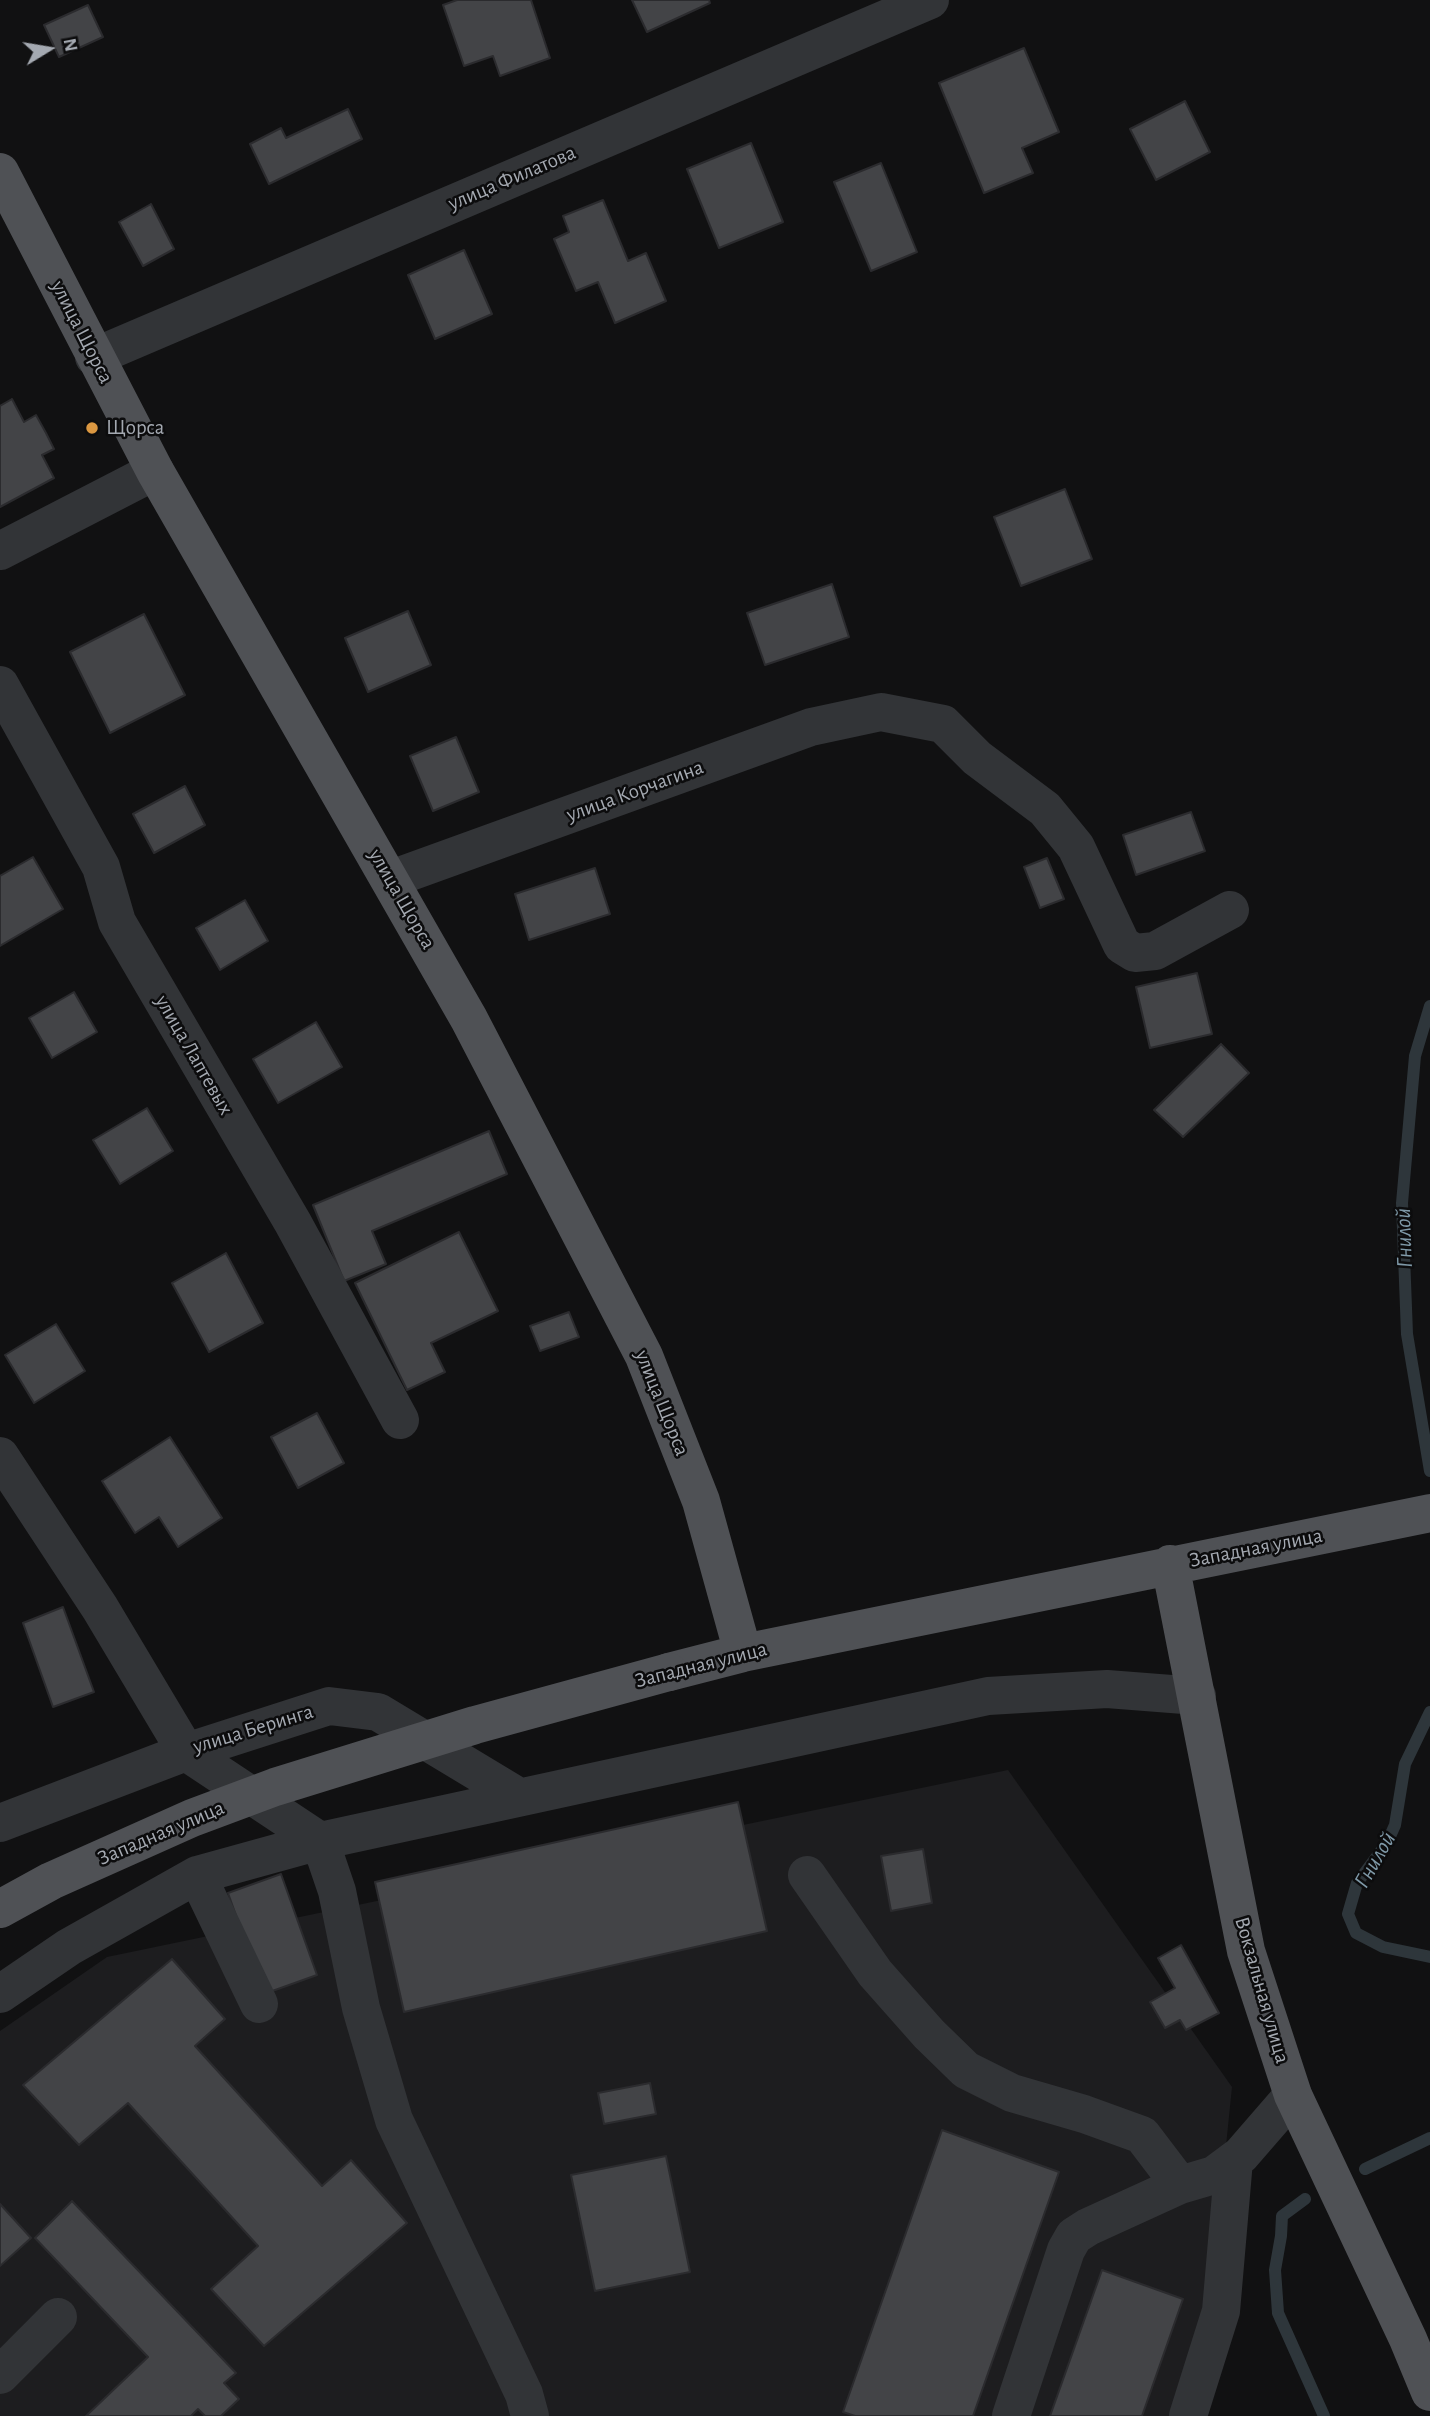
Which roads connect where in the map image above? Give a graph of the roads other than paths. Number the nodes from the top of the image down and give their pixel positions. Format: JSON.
{"nodes":[{"id":1,"x":930,"y":0,"type":"edge"},
{"id":2,"x":0,"y":173,"type":"edge"},
{"id":3,"x":94,"y":356,"type":"junction"},
{"id":4,"x":155,"y":471,"type":"junction"},
{"id":5,"x":0,"y":551,"type":"edge"},
{"id":6,"x":0,"y":685,"type":"edge"},
{"id":7,"x":391,"y":879,"type":"junction"},
{"id":8,"x":1230,"y":910,"type":"dead end"},
{"id":9,"x":400,"y":1420,"type":"dead end"},
{"id":10,"x":0,"y":1456,"type":"edge"},
{"id":11,"x":1430,"y":1513,"type":"edge"},
{"id":12,"x":1170,"y":1564,"type":"junction"},
{"id":13,"x":743,"y":1653,"type":"junction"},
{"id":14,"x":1197,"y":1696,"type":"junction"},
{"id":15,"x":186,"y":1752,"type":"junction"},
{"id":16,"x":519,"y":1797,"type":"junction"},
{"id":17,"x":0,"y":1823,"type":"edge"},
{"id":18,"x":320,"y":1841,"type":"junction"},
{"id":19,"x":197,"y":1875,"type":"junction"},
{"id":20,"x":807,"y":1875,"type":"dead end"},
{"id":21,"x":0,"y":1909,"type":"edge"},
{"id":22,"x":0,"y":1994,"type":"edge"},
{"id":23,"x":259,"y":2004,"type":"dead end"},
{"id":24,"x":1293,"y":2095,"type":"junction"},
{"id":25,"x":1234,"y":2160,"type":"junction"},
{"id":26,"x":1180,"y":2185,"type":"junction"},
{"id":27,"x":58,"y":2317,"type":"dead end"},
{"id":28,"x":1419,"y":2341,"type":"edge"},
{"id":29,"x":0,"y":2375,"type":"edge"},
{"id":30,"x":1430,"y":2392,"type":"edge"},
{"id":31,"x":530,"y":2416,"type":"edge"},
{"id":32,"x":1011,"y":2416,"type":"edge"},
{"id":33,"x":1188,"y":2416,"type":"edge"}],
"edges":[{"from":1,"to":3,"type":"street","name":"улица Филатова"},
{"from":2,"to":3,"type":"main road","name":"улица Щорса"},
{"from":3,"to":4,"type":"main road","name":"улица Щорса"},
{"from":4,"to":5,"type":"street"},
{"from":4,"to":7,"type":"main road","name":"улица Щорса"},
{"from":6,"to":9,"type":"street","name":"улица Лаптевых"},
{"from":7,"to":8,"type":"street","name":"улица Корчагина"},
{"from":7,"to":13,"type":"main road","name":"улица Щорса"},
{"from":10,"to":15,"type":"street","name":"улица Беринга"},
{"from":11,"to":12,"type":"main road","name":"Западная улица"},
{"from":12,"to":13,"type":"main road","name":"Западная улица"},
{"from":12,"to":14,"type":"main road","name":"Вокзальная улица"},
{"from":13,"to":21,"type":"main road","name":"Западная улица","bridge":true},
{"from":14,"to":16,"type":"street"},
{"from":14,"to":24,"type":"main road","name":"Вокзальная улица"},
{"from":15,"to":16,"type":"street","name":"улица Беринга"},
{"from":15,"to":17,"type":"street"},
{"from":15,"to":18,"type":"street"},
{"from":16,"to":18,"type":"street"},
{"from":18,"to":19,"type":"street"},
{"from":18,"to":31,"type":"street"},
{"from":19,"to":22,"type":"street"},
{"from":19,"to":23,"type":"street"},
{"from":20,"to":26,"type":"street"},
{"from":24,"to":25,"type":"street"},
{"from":24,"to":28,"type":"main road","name":"Вокзальная улица"},
{"from":25,"to":26,"type":"street"},
{"from":25,"to":33,"type":"street"},
{"from":26,"to":32,"type":"street"},
{"from":27,"to":29,"type":"street"},
{"from":28,"to":30,"type":"main road","name":"Вокзальная улица"}]}
